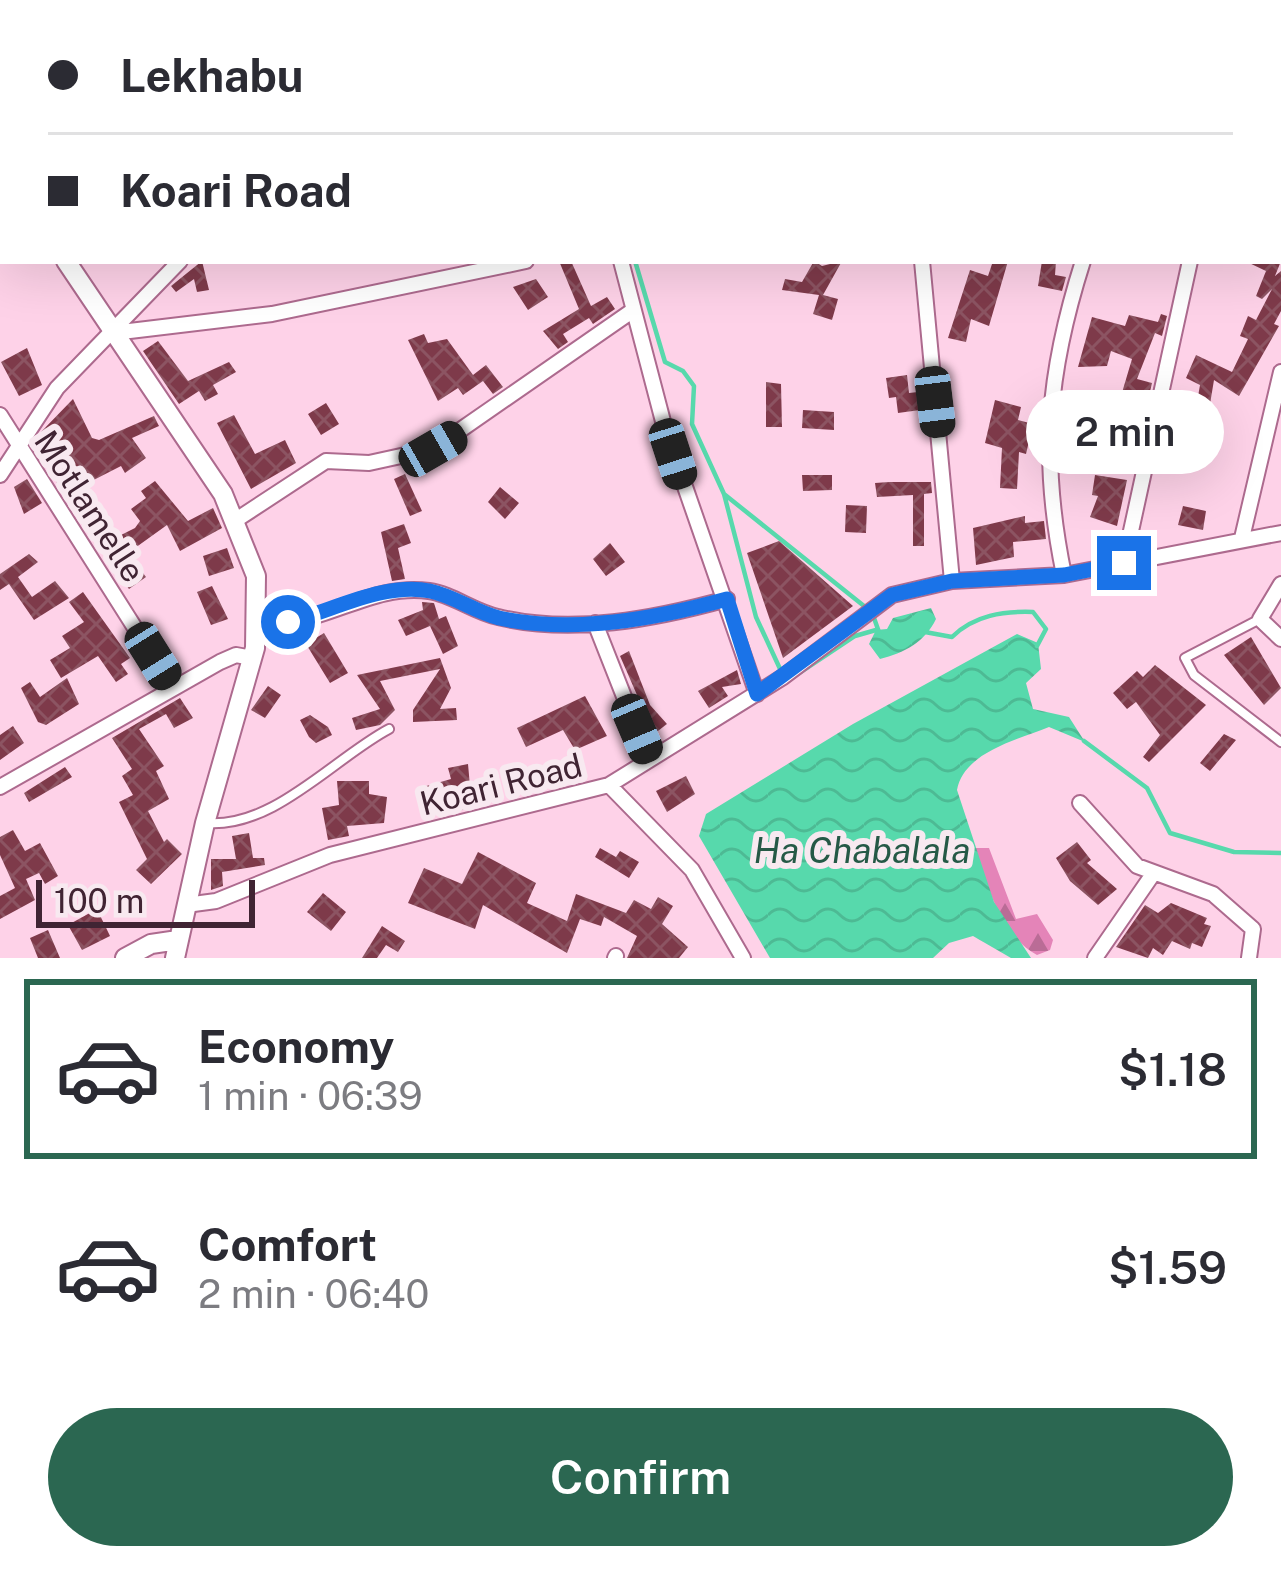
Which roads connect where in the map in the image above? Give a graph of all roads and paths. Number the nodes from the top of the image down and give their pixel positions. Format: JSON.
{"nodes":[{"id":1,"x":67,"y":264,"type":"edge"},
{"id":2,"x":177,"y":264,"type":"edge"},
{"id":3,"x":512,"y":264,"type":"edge"},
{"id":4,"x":622,"y":264,"type":"edge"},
{"id":5,"x":922,"y":264,"type":"edge"},
{"id":6,"x":1082,"y":264,"type":"edge"},
{"id":7,"x":1189,"y":264,"type":"edge"},
{"id":8,"x":632,"y":310,"type":"junction"},
{"id":9,"x":113,"y":333,"type":"junction"},
{"id":10,"x":1281,"y":372,"type":"edge"},
{"id":11,"x":0,"y":415,"type":"edge"},
{"id":12,"x":18,"y":446,"type":"junction"},
{"id":13,"x":0,"y":475,"type":"edge"},
{"id":14,"x":233,"y":522,"type":"junction"},
{"id":15,"x":1281,"y":532,"type":"edge"},
{"id":16,"x":1242,"y":538,"type":"junction"},
{"id":17,"x":1124,"y":563,"type":"junction"},
{"id":18,"x":1064,"y":575,"type":"junction"},
{"id":19,"x":952,"y":581,"type":"junction"},
{"id":20,"x":1281,"y":584,"type":"edge"},
{"id":21,"x":727,"y":599,"type":"junction"},
{"id":22,"x":1260,"y":619,"type":"junction"},
{"id":23,"x":258,"y":621,"type":"junction"},
{"id":24,"x":595,"y":623,"type":"junction"},
{"id":25,"x":1281,"y":639,"type":"edge"},
{"id":26,"x":252,"y":658,"type":"junction"},
{"id":27,"x":173,"y":688,"type":"junction"},
{"id":28,"x":757,"y":694,"type":"junction"},
{"id":29,"x":389,"y":729,"type":"dead end"},
{"id":30,"x":1281,"y":742,"type":"edge"},
{"id":31,"x":650,"y":760,"type":"junction"},
{"id":32,"x":608,"y":785,"type":"junction"},
{"id":33,"x":0,"y":787,"type":"edge"},
{"id":34,"x":1080,"y":803,"type":"dead end"},
{"id":35,"x":205,"y":823,"type":"junction"},
{"id":36,"x":1153,"y":874,"type":"junction"},
{"id":37,"x":186,"y":905,"type":"junction"},
{"id":38,"x":177,"y":949,"type":"edge"},
{"id":39,"x":124,"y":958,"type":"edge"},
{"id":40,"x":742,"y":958,"type":"edge"},
{"id":41,"x":1095,"y":958,"type":"edge"},
{"id":42,"x":1250,"y":958,"type":"edge"}],
"edges":[{"from":1,"to":9,"type":"street"},
{"from":2,"to":9,"type":"street"},
{"from":3,"to":9,"type":"street"},
{"from":4,"to":8,"type":"street"},
{"from":5,"to":19,"type":"street"},
{"from":6,"to":18,"type":"street"},
{"from":7,"to":17,"type":"street"},
{"from":8,"to":14,"type":"street"},
{"from":8,"to":21,"type":"street"},
{"from":9,"to":12,"type":"street"},
{"from":9,"to":14,"type":"street"},
{"from":10,"to":16,"type":"street"},
{"from":11,"to":12,"type":"street","name":"Motlamelle"},
{"from":12,"to":13,"type":"street"},
{"from":12,"to":27,"type":"street","name":"Motlamelle"},
{"from":14,"to":23,"type":"street"},
{"from":15,"to":16,"type":"street","name":"Koari Road"},
{"from":16,"to":17,"type":"street","name":"Koari Road"},
{"from":17,"to":18,"type":"street","name":"Koari Road"},
{"from":18,"to":19,"type":"street","name":"Koari Road"},
{"from":19,"to":28,"type":"street","name":"Koari Road"},
{"from":20,"to":22,"type":"street"},
{"from":21,"to":24,"type":"street"},
{"from":21,"to":28,"type":"street"},
{"from":22,"to":25,"type":"street"},
{"from":22,"to":30,"type":"lane"},
{"from":23,"to":24,"type":"street"},
{"from":23,"to":26,"type":"street"},
{"from":24,"to":31,"type":"street"},
{"from":26,"to":27,"type":"street"},
{"from":26,"to":35,"type":"street"},
{"from":27,"to":33,"type":"street"},
{"from":28,"to":31,"type":"street","name":"Koari Road"},
{"from":29,"to":35,"type":"lane"},
{"from":31,"to":32,"type":"street","name":"Koari Road"},
{"from":32,"to":37,"type":"street","name":"Koari Road"},
{"from":32,"to":40,"type":"street"},
{"from":34,"to":36,"type":"street"},
{"from":35,"to":37,"type":"street"},
{"from":36,"to":41,"type":"street"},
{"from":36,"to":42,"type":"street"},
{"from":37,"to":38,"type":"street"},
{"from":38,"to":39,"type":"street"}]}
